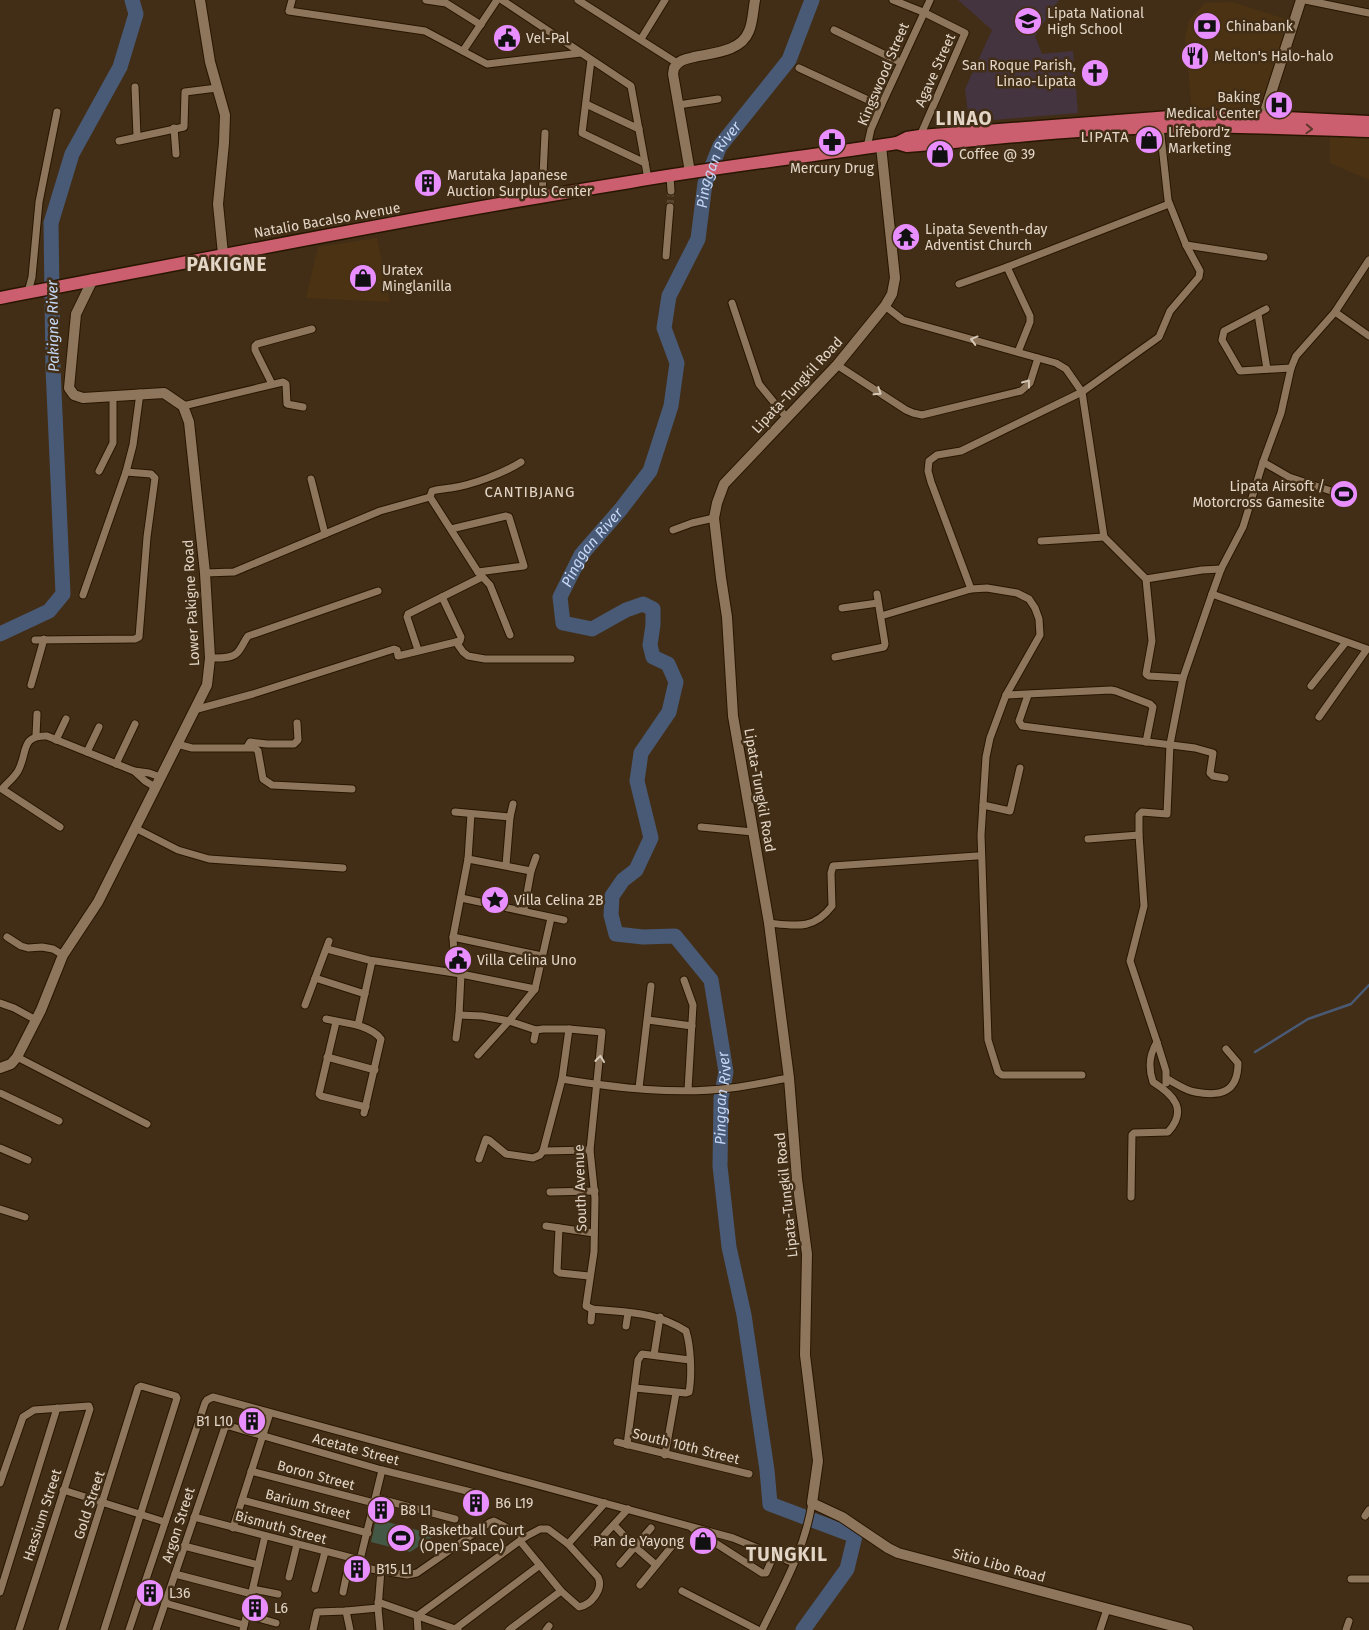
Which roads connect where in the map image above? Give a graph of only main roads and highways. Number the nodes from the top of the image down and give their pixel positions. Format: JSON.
{"nodes":[{"id":1,"x":1262,"y":122,"type":"junction"},
{"id":2,"x":1369,"y":122,"type":"edge"},
{"id":3,"x":1369,"y":131,"type":"edge"},
{"id":4,"x":897,"y":143,"type":"junction"},
{"id":5,"x":0,"y":298,"type":"edge"}],
"edges":[{"from":1,"to":2,"type":"highway","name":"Natalio Bacalso Avenue"},
{"from":1,"to":3,"type":"highway","name":"Natalio Bacalso Avenue","one_way":true},
{"from":1,"to":4,"type":"highway","name":"Natalio Bacalso Avenue"},
{"from":1,"to":4,"type":"highway","name":"Natalio Bacalso Avenue"},
{"from":4,"to":5,"type":"highway","name":"Natalio Bacalso Avenue"}]}
